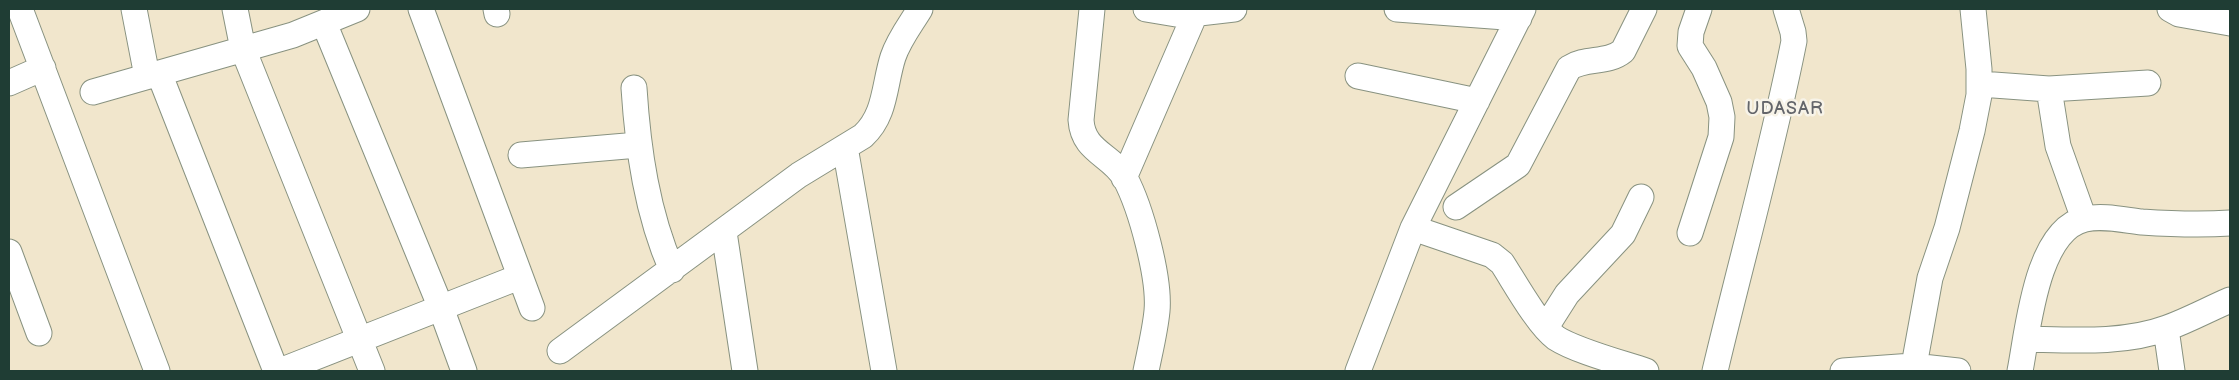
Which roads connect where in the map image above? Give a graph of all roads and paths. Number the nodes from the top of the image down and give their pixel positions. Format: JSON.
{"nodes":[{"id":1,"x":20,"y":9,"type":"edge"},
{"id":2,"x":134,"y":9,"type":"edge"},
{"id":3,"x":235,"y":9,"type":"edge"},
{"id":4,"x":422,"y":9,"type":"edge"},
{"id":5,"x":920,"y":9,"type":"edge"},
{"id":6,"x":1092,"y":9,"type":"edge"},
{"id":7,"x":1146,"y":9,"type":"edge"},
{"id":8,"x":1234,"y":9,"type":"edge"},
{"id":9,"x":1397,"y":9,"type":"edge"},
{"id":10,"x":1644,"y":9,"type":"edge"},
{"id":11,"x":1699,"y":9,"type":"edge"},
{"id":12,"x":1786,"y":9,"type":"edge"},
{"id":13,"x":1972,"y":9,"type":"edge"},
{"id":14,"x":2170,"y":9,"type":"edge"},
{"id":15,"x":1521,"y":13,"type":"edge"},
{"id":16,"x":1195,"y":14,"type":"junction"},
{"id":17,"x":340,"y":15,"type":"edge"},
{"id":18,"x":2230,"y":23,"type":"edge"},
{"id":19,"x":243,"y":49,"type":"junction"},
{"id":20,"x":42,"y":68,"type":"junction"},
{"id":21,"x":153,"y":75,"type":"junction"},
{"id":22,"x":1358,"y":76,"type":"dead end"},
{"id":23,"x":9,"y":83,"type":"edge"},
{"id":24,"x":2148,"y":83,"type":"dead end"},
{"id":25,"x":1980,"y":84,"type":"junction"},
{"id":26,"x":634,"y":88,"type":"dead end"},
{"id":27,"x":2049,"y":89,"type":"junction"},
{"id":28,"x":93,"y":92,"type":"dead end"},
{"id":29,"x":1477,"y":101,"type":"junction"},
{"id":30,"x":638,"y":145,"type":"junction"},
{"id":31,"x":845,"y":147,"type":"junction"},
{"id":32,"x":521,"y":155,"type":"dead end"},
{"id":33,"x":1439,"y":176,"type":"junction"},
{"id":34,"x":1124,"y":178,"type":"junction"},
{"id":35,"x":1641,"y":197,"type":"dead end"},
{"id":36,"x":1456,"y":207,"type":"junction"},
{"id":37,"x":2084,"y":219,"type":"junction"},
{"id":38,"x":2230,"y":223,"type":"edge"},
{"id":39,"x":1413,"y":228,"type":"junction"},
{"id":40,"x":724,"y":232,"type":"junction"},
{"id":41,"x":1690,"y":233,"type":"dead end"},
{"id":42,"x":1480,"y":250,"type":"junction"},
{"id":43,"x":9,"y":252,"type":"edge"},
{"id":44,"x":672,"y":270,"type":"junction"},
{"id":45,"x":519,"y":277,"type":"junction"},
{"id":46,"x":2230,"y":300,"type":"edge"},
{"id":47,"x":441,"y":308,"type":"junction"},
{"id":48,"x":532,"y":308,"type":"dead end"},
{"id":49,"x":1546,"y":327,"type":"junction"},
{"id":50,"x":2166,"y":329,"type":"junction"},
{"id":51,"x":39,"y":332,"type":"dead end"},
{"id":52,"x":2026,"y":339,"type":"junction"},
{"id":53,"x":359,"y":340,"type":"junction"},
{"id":54,"x":560,"y":352,"type":"dead end"},
{"id":55,"x":1913,"y":369,"type":"edge"},
{"id":56,"x":157,"y":371,"type":"edge"},
{"id":57,"x":276,"y":371,"type":"edge"},
{"id":58,"x":280,"y":371,"type":"edge"},
{"id":59,"x":372,"y":371,"type":"edge"},
{"id":60,"x":464,"y":371,"type":"edge"},
{"id":61,"x":745,"y":371,"type":"edge"},
{"id":62,"x":884,"y":371,"type":"edge"},
{"id":63,"x":1146,"y":371,"type":"edge"},
{"id":64,"x":1357,"y":371,"type":"edge"},
{"id":65,"x":1646,"y":371,"type":"edge"},
{"id":66,"x":1715,"y":371,"type":"edge"},
{"id":67,"x":1843,"y":371,"type":"edge"},
{"id":68,"x":1958,"y":371,"type":"edge"},
{"id":69,"x":2020,"y":371,"type":"edge"},
{"id":70,"x":2172,"y":371,"type":"edge"}],
"edges":[{"from":1,"to":20,"type":"street"},
{"from":2,"to":21,"type":"street"},
{"from":3,"to":19,"type":"street"},
{"from":4,"to":45,"type":"street"},
{"from":5,"to":31,"type":"street"},
{"from":6,"to":34,"type":"street"},
{"from":7,"to":16,"type":"street"},
{"from":8,"to":16,"type":"street"},
{"from":9,"to":15,"type":"street"},
{"from":10,"to":36,"type":"street"},
{"from":11,"to":41,"type":"street"},
{"from":12,"to":66,"type":"street"},
{"from":13,"to":25,"type":"street"},
{"from":14,"to":18,"type":"street"},
{"from":15,"to":29,"type":"street"},
{"from":16,"to":34,"type":"street"},
{"from":17,"to":19,"type":"street"},
{"from":17,"to":47,"type":"street"},
{"from":19,"to":21,"type":"street"},
{"from":19,"to":53,"type":"street"},
{"from":20,"to":23,"type":"street"},
{"from":20,"to":56,"type":"street"},
{"from":21,"to":28,"type":"street"},
{"from":21,"to":57,"type":"street"},
{"from":22,"to":29,"type":"street"},
{"from":24,"to":27,"type":"street"},
{"from":25,"to":27,"type":"street"},
{"from":25,"to":55,"type":"street"},
{"from":26,"to":30,"type":"street"},
{"from":27,"to":37,"type":"street"},
{"from":29,"to":33,"type":"street"},
{"from":30,"to":32,"type":"street"},
{"from":30,"to":44,"type":"street"},
{"from":31,"to":40,"type":"street"},
{"from":31,"to":62,"type":"street"},
{"from":33,"to":36,"type":"street"},
{"from":33,"to":39,"type":"street"},
{"from":34,"to":63,"type":"street"},
{"from":35,"to":49,"type":"street"},
{"from":36,"to":42,"type":"street"},
{"from":37,"to":38,"type":"street"},
{"from":37,"to":52,"type":"street"},
{"from":39,"to":42,"type":"street"},
{"from":39,"to":64,"type":"street"},
{"from":40,"to":44,"type":"street"},
{"from":40,"to":61,"type":"street"},
{"from":42,"to":49,"type":"street"},
{"from":43,"to":51,"type":"street"},
{"from":44,"to":54,"type":"street"},
{"from":45,"to":47,"type":"street"},
{"from":45,"to":48,"type":"street"},
{"from":46,"to":50,"type":"street"},
{"from":47,"to":53,"type":"street"},
{"from":47,"to":60,"type":"street"},
{"from":49,"to":65,"type":"street"},
{"from":50,"to":52,"type":"street"},
{"from":50,"to":70,"type":"street"},
{"from":52,"to":69,"type":"street"},
{"from":53,"to":58,"type":"street"},
{"from":53,"to":59,"type":"street"},
{"from":55,"to":67,"type":"street"},
{"from":55,"to":68,"type":"street"}]}
